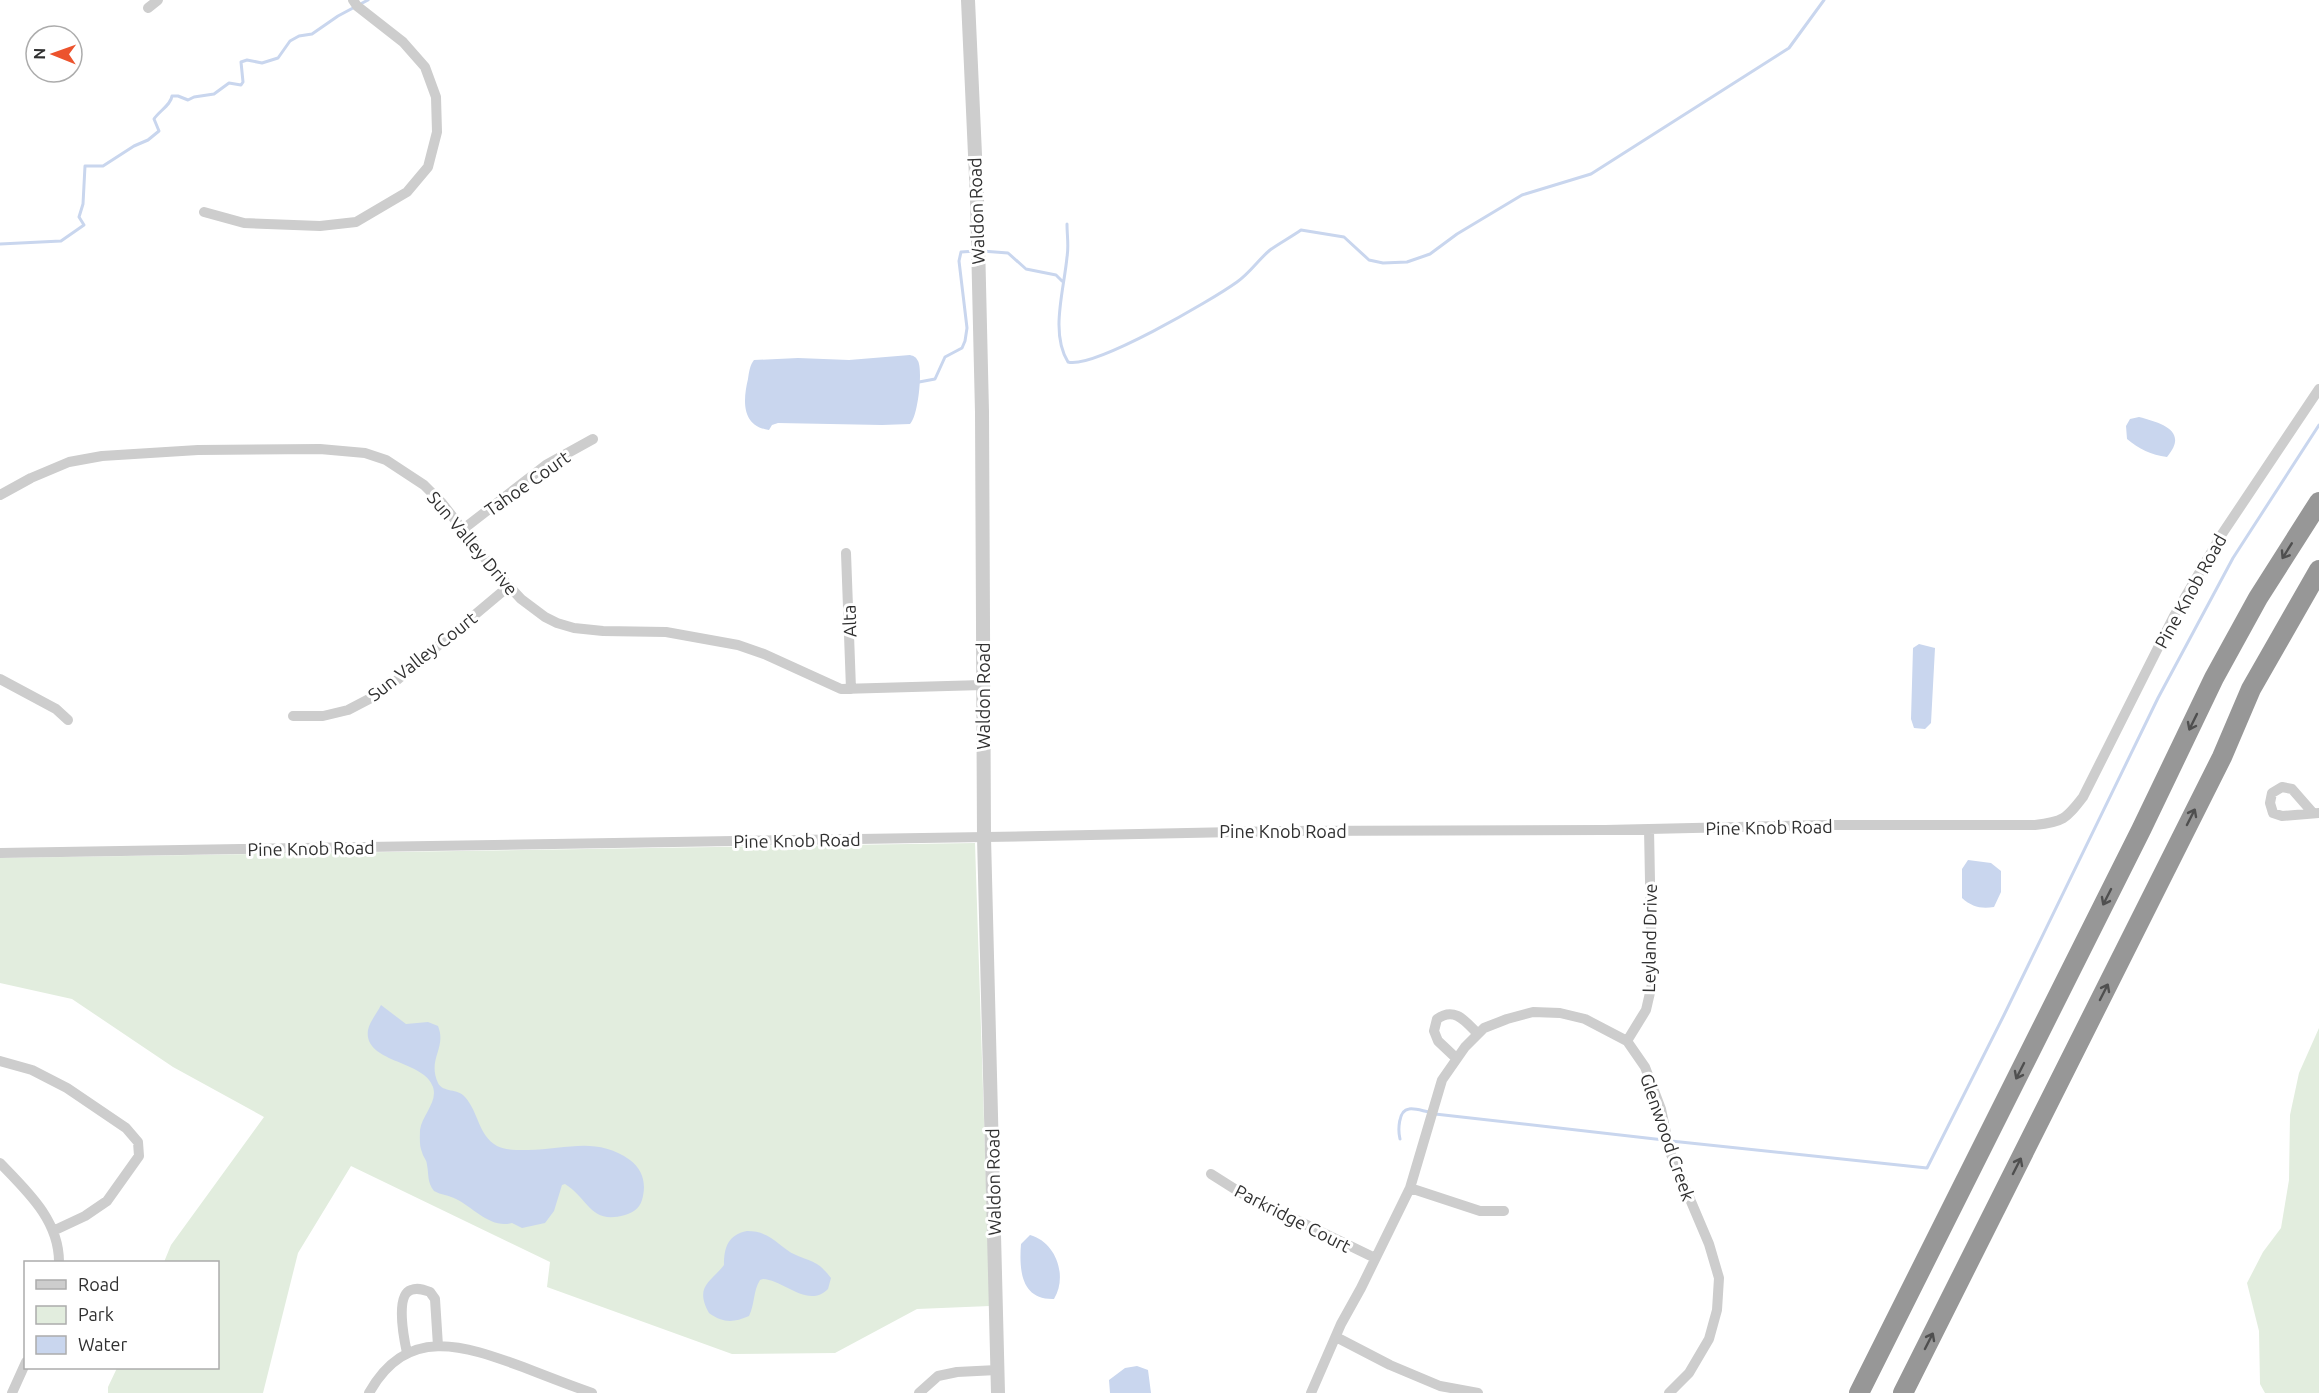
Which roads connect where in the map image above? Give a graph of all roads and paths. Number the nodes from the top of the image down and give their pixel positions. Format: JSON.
{"nodes":[{"id":1,"x":158,"y":0,"type":"edge"},
{"id":2,"x":353,"y":0,"type":"edge"},
{"id":3,"x":968,"y":0,"type":"edge"},
{"id":4,"x":148,"y":8,"type":"dead end"},
{"id":5,"x":204,"y":212,"type":"dead end"},
{"id":6,"x":2319,"y":389,"type":"edge"},
{"id":7,"x":593,"y":439,"type":"dead end"},
{"id":8,"x":0,"y":495,"type":"edge"},
{"id":9,"x":2319,"y":502,"type":"edge"},
{"id":10,"x":462,"y":530,"type":"junction"},
{"id":11,"x":846,"y":553,"type":"dead end"},
{"id":12,"x":2319,"y":570,"type":"edge"},
{"id":13,"x":509,"y":586,"type":"junction"},
{"id":14,"x":0,"y":679,"type":"edge"},
{"id":15,"x":983,"y":685,"type":"junction"},
{"id":16,"x":851,"y":689,"type":"junction"},
{"id":17,"x":293,"y":716,"type":"dead end"},
{"id":18,"x":68,"y":720,"type":"dead end"},
{"id":19,"x":1649,"y":829,"type":"junction"},
{"id":20,"x":984,"y":837,"type":"junction"},
{"id":21,"x":0,"y":853,"type":"edge"},
{"id":22,"x":1478,"y":1034,"type":"junction"},
{"id":23,"x":1627,"y":1041,"type":"junction"},
{"id":24,"x":1456,"y":1058,"type":"junction"},
{"id":25,"x":0,"y":1061,"type":"edge"},
{"id":26,"x":0,"y":1163,"type":"edge"},
{"id":27,"x":1211,"y":1174,"type":"dead end"},
{"id":28,"x":1410,"y":1188,"type":"junction"},
{"id":29,"x":1504,"y":1211,"type":"dead end"},
{"id":30,"x":53,"y":1231,"type":"junction"},
{"id":31,"x":1375,"y":1258,"type":"junction"},
{"id":32,"x":59,"y":1261,"type":"edge"},
{"id":33,"x":1336,"y":1337,"type":"junction"},
{"id":34,"x":438,"y":1346,"type":"junction"},
{"id":35,"x":407,"y":1353,"type":"junction"},
{"id":36,"x":24,"y":1366,"type":"edge"},
{"id":37,"x":997,"y":1370,"type":"junction"},
{"id":38,"x":12,"y":1393,"type":"edge"},
{"id":39,"x":369,"y":1393,"type":"edge"},
{"id":40,"x":592,"y":1393,"type":"edge"},
{"id":41,"x":920,"y":1393,"type":"edge"},
{"id":42,"x":998,"y":1393,"type":"edge"},
{"id":43,"x":1311,"y":1393,"type":"edge"},
{"id":44,"x":1478,"y":1393,"type":"edge"},
{"id":45,"x":1669,"y":1393,"type":"edge"},
{"id":46,"x":1859,"y":1393,"type":"edge"},
{"id":47,"x":1903,"y":1393,"type":"edge"}],
"edges":[{"from":1,"to":4,"type":"street"},
{"from":2,"to":5,"type":"street"},
{"from":3,"to":15,"type":"street","name":"Waldon Road"},
{"from":6,"to":19,"type":"street","name":"Pine Knob Road"},
{"from":7,"to":10,"type":"street","name":"Tahoe Court"},
{"from":8,"to":10,"type":"street","name":"Sun Valley Drive"},
{"from":9,"to":46,"type":"highway","one_way":true},
{"from":10,"to":13,"type":"street","name":"Sun Valley Drive"},
{"from":11,"to":16,"type":"street","name":"Alta"},
{"from":47,"to":12,"type":"highway","one_way":true},
{"from":13,"to":16,"type":"street","name":"Sun Valley Drive"},
{"from":13,"to":17,"type":"street","name":"Sun Valley Court"},
{"from":14,"to":18,"type":"street"},
{"from":15,"to":16,"type":"street","name":"Sun Valley Drive"},
{"from":15,"to":20,"type":"street","name":"Waldon Road"},
{"from":19,"to":20,"type":"street","name":"Pine Knob Road"},
{"from":19,"to":23,"type":"street","name":"Leyland Drive"},
{"from":20,"to":21,"type":"street","name":"Pine Knob Road"},
{"from":20,"to":37,"type":"street","name":"Waldon Road"},
{"from":22,"to":23,"type":"street","name":"Glenwood Creek"},
{"from":22,"to":24,"type":"street","name":"Glenwood Creek"},
{"from":22,"to":24,"type":"street"},
{"from":23,"to":45,"type":"street","name":"Glenwood Creek"},
{"from":24,"to":28,"type":"street","name":"Glenwood Creek"},
{"from":25,"to":30,"type":"street"},
{"from":26,"to":30,"type":"street"},
{"from":27,"to":31,"type":"street","name":"Parkridge Court"},
{"from":28,"to":29,"type":"street"},
{"from":28,"to":31,"type":"street","name":"Glenwood Creek"},
{"from":30,"to":32,"type":"street"},
{"from":31,"to":33,"type":"street","name":"Glenwood Creek"},
{"from":33,"to":43,"type":"street","name":"Glenwood Creek"},
{"from":33,"to":44,"type":"street"},
{"from":34,"to":35,"type":"street"},
{"from":34,"to":35,"type":"street"},
{"from":34,"to":40,"type":"street"},
{"from":35,"to":39,"type":"street"},
{"from":36,"to":38,"type":"street"},
{"from":37,"to":41,"type":"street"},
{"from":37,"to":42,"type":"street","name":"Waldon Road"}]}
